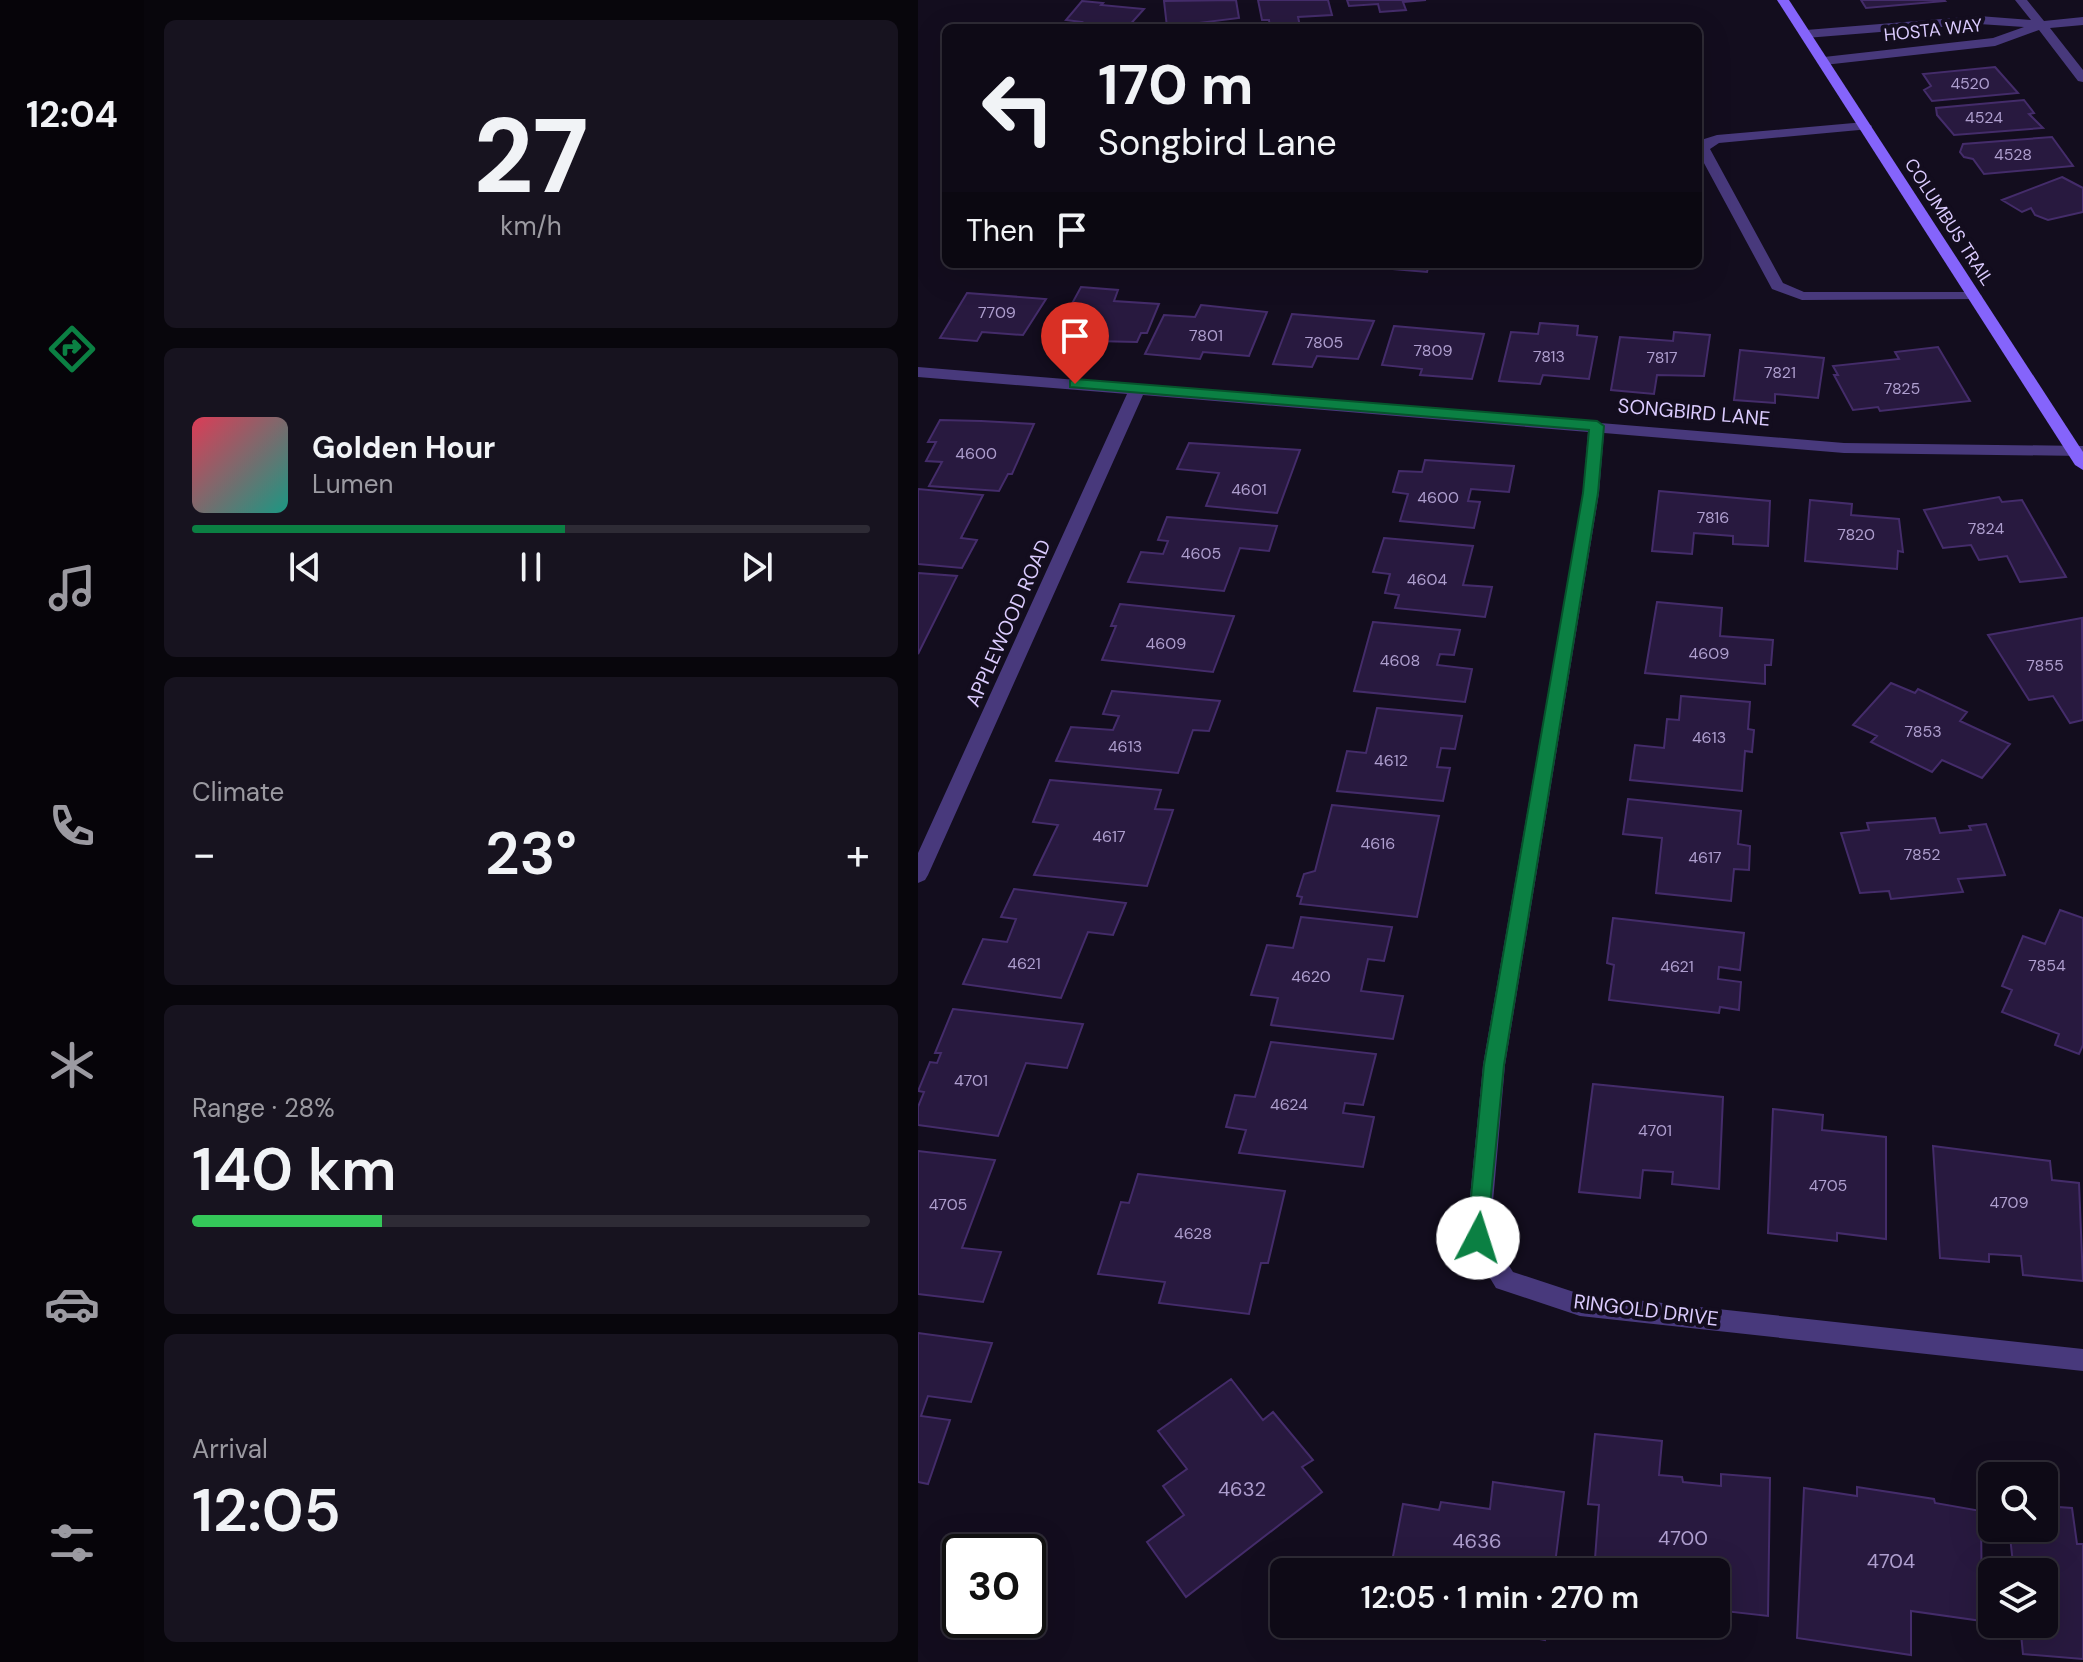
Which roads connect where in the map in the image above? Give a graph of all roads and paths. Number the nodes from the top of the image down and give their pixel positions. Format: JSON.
{"nodes":[{"id":1,"x":1783,"y":0,"type":"edge"},
{"id":2,"x":2021,"y":0,"type":"edge"},
{"id":3,"x":2083,"y":21,"type":"edge"},
{"id":4,"x":2043,"y":25,"type":"junction"},
{"id":5,"x":1806,"y":34,"type":"junction"},
{"id":6,"x":1824,"y":61,"type":"junction"},
{"id":7,"x":2083,"y":78,"type":"edge"},
{"id":8,"x":1865,"y":126,"type":"junction"},
{"id":9,"x":1975,"y":296,"type":"junction"},
{"id":10,"x":918,"y":372,"type":"edge"},
{"id":11,"x":1138,"y":388,"type":"junction"},
{"id":12,"x":1597,"y":426,"type":"junction"},
{"id":13,"x":2080,"y":456,"type":"edge"},
{"id":14,"x":918,"y":875,"type":"edge"},
{"id":15,"x":2083,"y":1360,"type":"edge"}],
"edges":[{"from":1,"to":5,"type":"street","name":"COLUMBUS TRAIL"},
{"from":2,"to":4,"type":"street"},
{"from":3,"to":4,"type":"street","name":"HOSTA WAY"},
{"from":4,"to":5,"type":"street","name":"HOSTA WAY"},
{"from":4,"to":6,"type":"street","name":"HOSTA WAY"},
{"from":4,"to":7,"type":"street"},
{"from":5,"to":6,"type":"street","name":"COLUMBUS TRAIL"},
{"from":6,"to":8,"type":"street","name":"COLUMBUS TRAIL"},
{"from":8,"to":9,"type":"street","name":"COLUMBUS TRAIL"},
{"from":8,"to":9,"type":"street"},
{"from":9,"to":13,"type":"street","name":"COLUMBUS TRAIL"},
{"from":10,"to":11,"type":"street","name":"SONGBIRD LANE"},
{"from":11,"to":12,"type":"street","name":"SONGBIRD LANE"},
{"from":11,"to":14,"type":"street","name":"APPLEWOOD ROAD"},
{"from":12,"to":13,"type":"street","name":"SONGBIRD LANE"},
{"from":12,"to":15,"type":"street","name":"RINGOLD DRIVE"}]}
